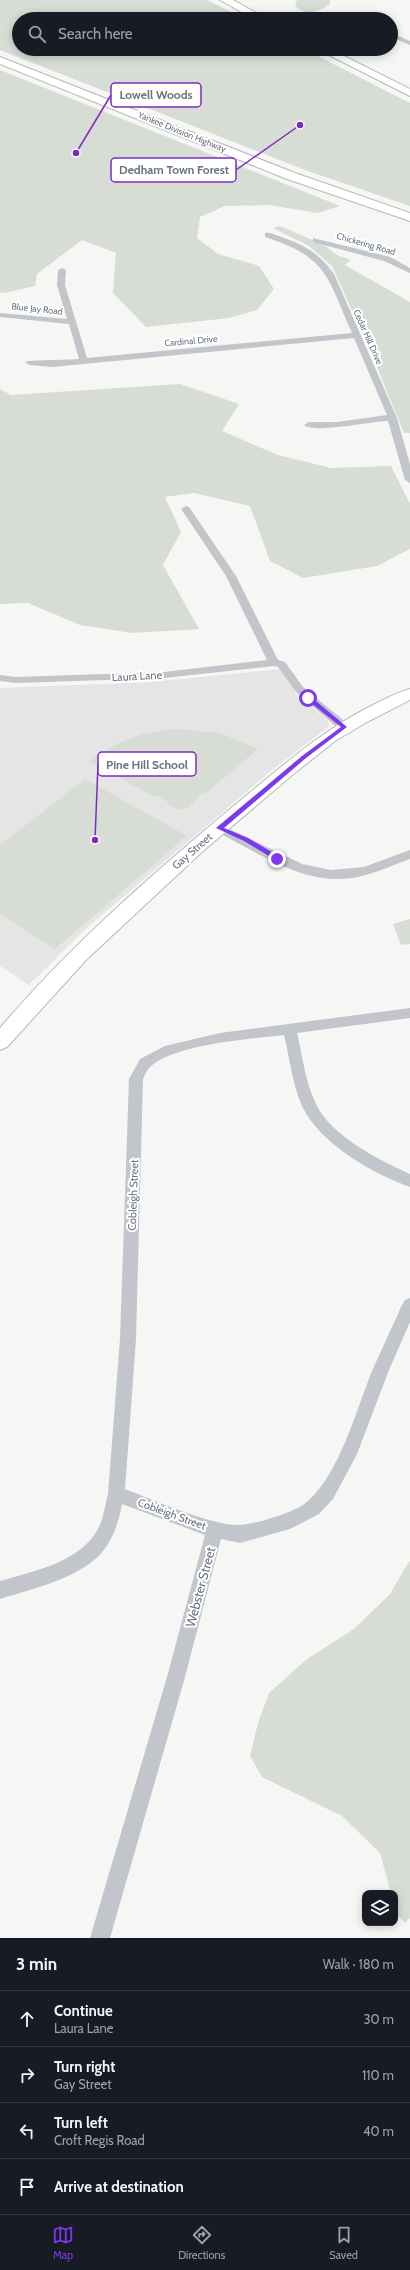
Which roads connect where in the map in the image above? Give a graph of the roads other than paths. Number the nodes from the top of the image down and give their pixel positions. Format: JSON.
{"nodes":[{"id":1,"x":224,"y":0,"type":"edge"},
{"id":2,"x":248,"y":12,"type":"edge"},
{"id":3,"x":398,"y":39,"type":"edge"},
{"id":4,"x":410,"y":43,"type":"edge"},
{"id":5,"x":336,"y":56,"type":"edge"},
{"id":6,"x":0,"y":60,"type":"edge"},
{"id":7,"x":410,"y":93,"type":"edge"},
{"id":8,"x":410,"y":217,"type":"edge"},
{"id":9,"x":268,"y":235,"type":"dead end"},
{"id":10,"x":316,"y":240,"type":"dead end"},
{"id":11,"x":62,"y":270,"type":"dead end"},
{"id":12,"x":410,"y":270,"type":"edge"},
{"id":13,"x":0,"y":315,"type":"edge"},
{"id":14,"x":71,"y":322,"type":"junction"},
{"id":15,"x":356,"y":335,"type":"junction"},
{"id":16,"x":84,"y":361,"type":"junction"},
{"id":17,"x":29,"y":362,"type":"dead end"},
{"id":18,"x":393,"y":418,"type":"junction"},
{"id":19,"x":309,"y":425,"type":"dead end"},
{"id":20,"x":410,"y":480,"type":"edge"},
{"id":21,"x":186,"y":509,"type":"dead end"},
{"id":22,"x":274,"y":663,"type":"junction"},
{"id":23,"x":0,"y":678,"type":"edge"},
{"id":24,"x":410,"y":694,"type":"edge"},
{"id":25,"x":344,"y":727,"type":"junction"},
{"id":26,"x":219,"y":828,"type":"junction"},
{"id":27,"x":410,"y":854,"type":"edge"},
{"id":28,"x":410,"y":1013,"type":"edge"},
{"id":29,"x":289,"y":1028,"type":"junction"},
{"id":30,"x":0,"y":1042,"type":"edge"},
{"id":31,"x":410,"y":1181,"type":"edge"},
{"id":32,"x":410,"y":1305,"type":"edge"},
{"id":33,"x":116,"y":1494,"type":"junction"},
{"id":34,"x":215,"y":1530,"type":"junction"},
{"id":35,"x":0,"y":1590,"type":"edge"},
{"id":36,"x":100,"y":1938,"type":"edge"}],
"edges":[{"from":1,"to":2,"type":"highway"},
{"from":3,"to":4,"type":"street"},
{"from":5,"to":7,"type":"highway"},
{"from":6,"to":8,"type":"highway","name":"Yankee Division Highway"},
{"from":9,"to":15,"type":"street","name":"Cedar Hill Drive"},
{"from":10,"to":12,"type":"street","name":"Chickering Road"},
{"from":11,"to":14,"type":"street"},
{"from":13,"to":14,"type":"street","name":"Blue Jay Road"},
{"from":14,"to":16,"type":"street"},
{"from":15,"to":16,"type":"street","name":"Cardinal Drive"},
{"from":15,"to":18,"type":"street","name":"Cedar Hill Drive"},
{"from":16,"to":17,"type":"street","name":"Cardinal Drive"},
{"from":18,"to":19,"type":"street"},
{"from":18,"to":20,"type":"street","name":"Cedar Hill Drive"},
{"from":21,"to":22,"type":"street"},
{"from":22,"to":23,"type":"street","name":"Laura Lane"},
{"from":22,"to":25,"type":"street"},
{"from":24,"to":25,"type":"street","name":"Gay Street"},
{"from":25,"to":26,"type":"street","name":"Gay Street"},
{"from":26,"to":27,"type":"street"},
{"from":26,"to":30,"type":"street","name":"Gay Street"},
{"from":28,"to":29,"type":"street","name":"Cobleigh Street"},
{"from":29,"to":31,"type":"street"},
{"from":29,"to":33,"type":"street","name":"Cobleigh Street"},
{"from":32,"to":34,"type":"street"},
{"from":33,"to":34,"type":"street","name":"Cobleigh Street"},
{"from":33,"to":35,"type":"street"},
{"from":34,"to":36,"type":"street","name":"Webster Street"}]}
